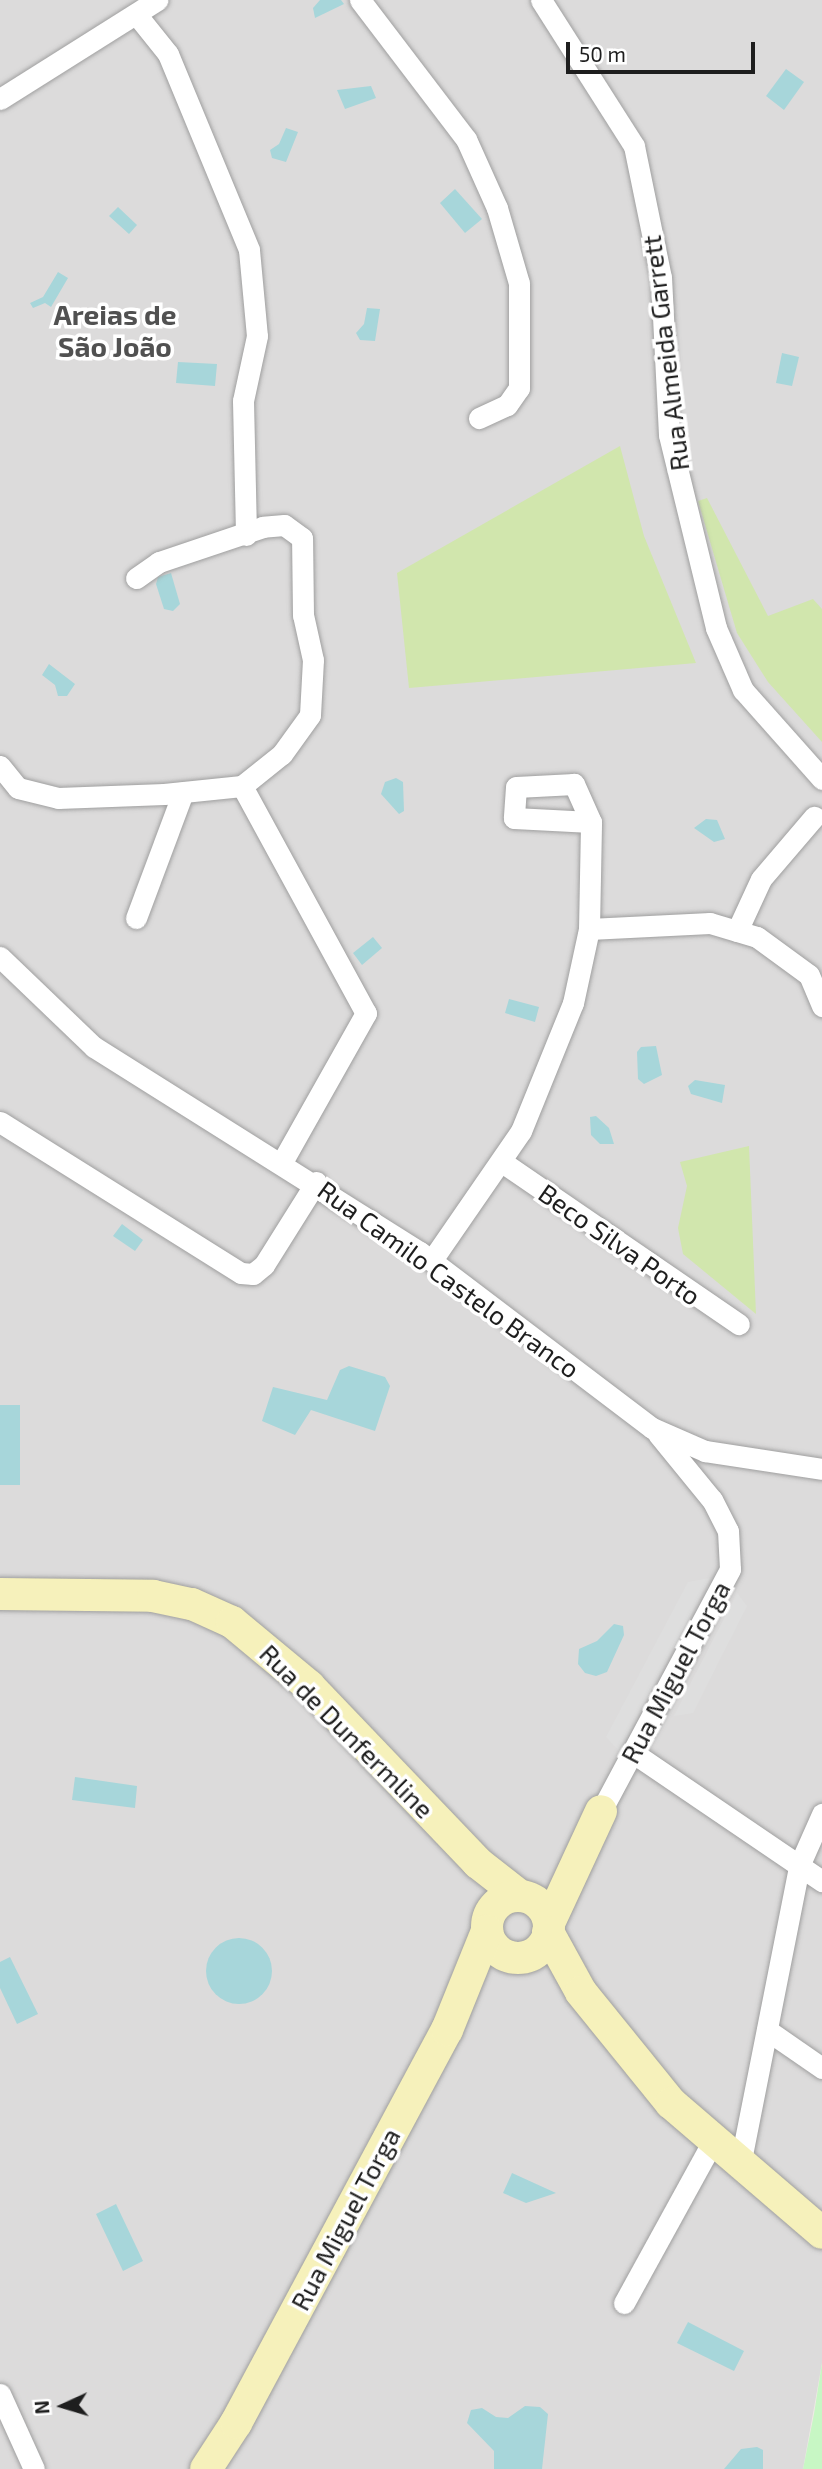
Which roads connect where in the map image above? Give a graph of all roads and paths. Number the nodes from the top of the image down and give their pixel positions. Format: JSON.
{"nodes":[{"id":1,"x":157,"y":0,"type":"edge"},
{"id":2,"x":360,"y":0,"type":"edge"},
{"id":3,"x":541,"y":0,"type":"edge"},
{"id":4,"x":136,"y":14,"type":"junction"},
{"id":5,"x":0,"y":99,"type":"edge"},
{"id":6,"x":479,"y":418,"type":"dead end"},
{"id":7,"x":246,"y":535,"type":"junction"},
{"id":8,"x":136,"y":578,"type":"dead end"},
{"id":9,"x":0,"y":766,"type":"edge"},
{"id":10,"x":822,"y":779,"type":"edge"},
{"id":11,"x":242,"y":786,"type":"junction"},
{"id":12,"x":183,"y":792,"type":"junction"},
{"id":13,"x":814,"y":817,"type":"dead end"},
{"id":14,"x":590,"y":822,"type":"dead end"},
{"id":15,"x":136,"y":918,"type":"dead end"},
{"id":16,"x":589,"y":929,"type":"junction"},
{"id":17,"x":737,"y":931,"type":"junction"},
{"id":18,"x":0,"y":945,"type":"edge"},
{"id":19,"x":0,"y":957,"type":"edge"},
{"id":20,"x":16,"y":971,"type":"junction"},
{"id":21,"x":822,"y":1006,"type":"edge"},
{"id":22,"x":0,"y":1122,"type":"edge"},
{"id":23,"x":282,"y":1162,"type":"junction"},
{"id":24,"x":502,"y":1162,"type":"junction"},
{"id":25,"x":316,"y":1182,"type":"junction"},
{"id":26,"x":432,"y":1261,"type":"junction"},
{"id":27,"x":739,"y":1324,"type":"dead end"},
{"id":28,"x":652,"y":1427,"type":"junction"},
{"id":29,"x":730,"y":1455,"type":"junction"},
{"id":30,"x":822,"y":1469,"type":"edge"},
{"id":31,"x":712,"y":1500,"type":"junction"},
{"id":32,"x":0,"y":1594,"type":"edge"},
{"id":33,"x":632,"y":1752,"type":"junction"},
{"id":34,"x":601,"y":1811,"type":"junction"},
{"id":35,"x":822,"y":1814,"type":"edge"},
{"id":36,"x":478,"y":1863,"type":"junction"},
{"id":37,"x":799,"y":1866,"type":"junction"},
{"id":38,"x":822,"y":1881,"type":"edge"},
{"id":39,"x":523,"y":1896,"type":"junction"},
{"id":40,"x":488,"y":1923,"type":"junction"},
{"id":41,"x":535,"y":1942,"type":"junction"},
{"id":42,"x":454,"y":2016,"type":"junction"},
{"id":43,"x":767,"y":2029,"type":"junction"},
{"id":44,"x":822,"y":2068,"type":"edge"},
{"id":45,"x":713,"y":2141,"type":"junction"},
{"id":46,"x":740,"y":2165,"type":"junction"},
{"id":47,"x":822,"y":2233,"type":"edge"},
{"id":48,"x":624,"y":2304,"type":"dead end"},
{"id":49,"x":0,"y":2394,"type":"edge"},
{"id":50,"x":236,"y":2423,"type":"junction"},
{"id":51,"x":34,"y":2469,"type":"edge"},
{"id":52,"x":206,"y":2469,"type":"edge"},
{"id":53,"x":219,"y":2469,"type":"edge"}],
"edges":[{"from":1,"to":4,"type":"street"},
{"from":2,"to":6,"type":"street"},
{"from":3,"to":10,"type":"street","name":"Rua Almeida Garrett"},
{"from":4,"to":5,"type":"street"},
{"from":4,"to":7,"type":"street"},
{"from":7,"to":8,"type":"street"},
{"from":7,"to":11,"type":"street"},
{"from":9,"to":12,"type":"street"},
{"from":11,"to":12,"type":"street"},
{"from":11,"to":23,"type":"street"},
{"from":12,"to":15,"type":"street"},
{"from":13,"to":17,"type":"street"},
{"from":14,"to":16,"type":"street"},
{"from":16,"to":17,"type":"street"},
{"from":16,"to":24,"type":"street"},
{"from":17,"to":21,"type":"street"},
{"from":18,"to":20,"type":"street"},
{"from":19,"to":20,"type":"street","name":"Rua Camilo Castelo Branco"},
{"from":20,"to":23,"type":"street","name":"Rua Camilo Castelo Branco"},
{"from":22,"to":25,"type":"street"},
{"from":23,"to":25,"type":"street","name":"Rua Camilo Castelo Branco"},
{"from":24,"to":26,"type":"street"},
{"from":24,"to":27,"type":"street","name":"Beco Silva Porto"},
{"from":25,"to":26,"type":"street","name":"Rua Camilo Castelo Branco"},
{"from":26,"to":28,"type":"street","name":"Rua Camilo Castelo Branco"},
{"from":28,"to":29,"type":"street","name":"Rua Camilo Castelo Branco"},
{"from":28,"to":31,"type":"street","name":"Rua Miguel Torga"},
{"from":29,"to":30,"type":"street","name":"Rua Camilo Castelo Branco"},
{"from":29,"to":31,"type":"street"},
{"from":31,"to":33,"type":"street","name":"Rua Miguel Torga"},
{"from":32,"to":36,"type":"street","name":"Rua de Dunfermline"},
{"from":33,"to":34,"type":"street","name":"Rua Miguel Torga"},
{"from":33,"to":37,"type":"street"},
{"from":34,"to":39,"type":"street","name":"Rua Miguel Torga"},
{"from":34,"to":41,"type":"street","name":"Rua Miguel Torga"},
{"from":35,"to":37,"type":"street"},
{"from":36,"to":39,"type":"street","name":"Rua de Dunfermline"},
{"from":36,"to":40,"type":"street"},
{"from":37,"to":38,"type":"street"},
{"from":37,"to":43,"type":"street"},
{"from":39,"to":40,"type":"street"},
{"from":39,"to":41,"type":"street"},
{"from":40,"to":41,"type":"street"},
{"from":40,"to":42,"type":"street","name":"Rua Miguel Torga"},
{"from":41,"to":42,"type":"street","name":"Rua Miguel Torga"},
{"from":41,"to":45,"type":"street"},
{"from":42,"to":50,"type":"street","name":"Rua Miguel Torga"},
{"from":43,"to":44,"type":"street"},
{"from":43,"to":46,"type":"street"},
{"from":45,"to":46,"type":"street"},
{"from":45,"to":48,"type":"street"},
{"from":46,"to":47,"type":"street"},
{"from":49,"to":51,"type":"street"},
{"from":50,"to":52,"type":"street"},
{"from":50,"to":53,"type":"street"}]}
